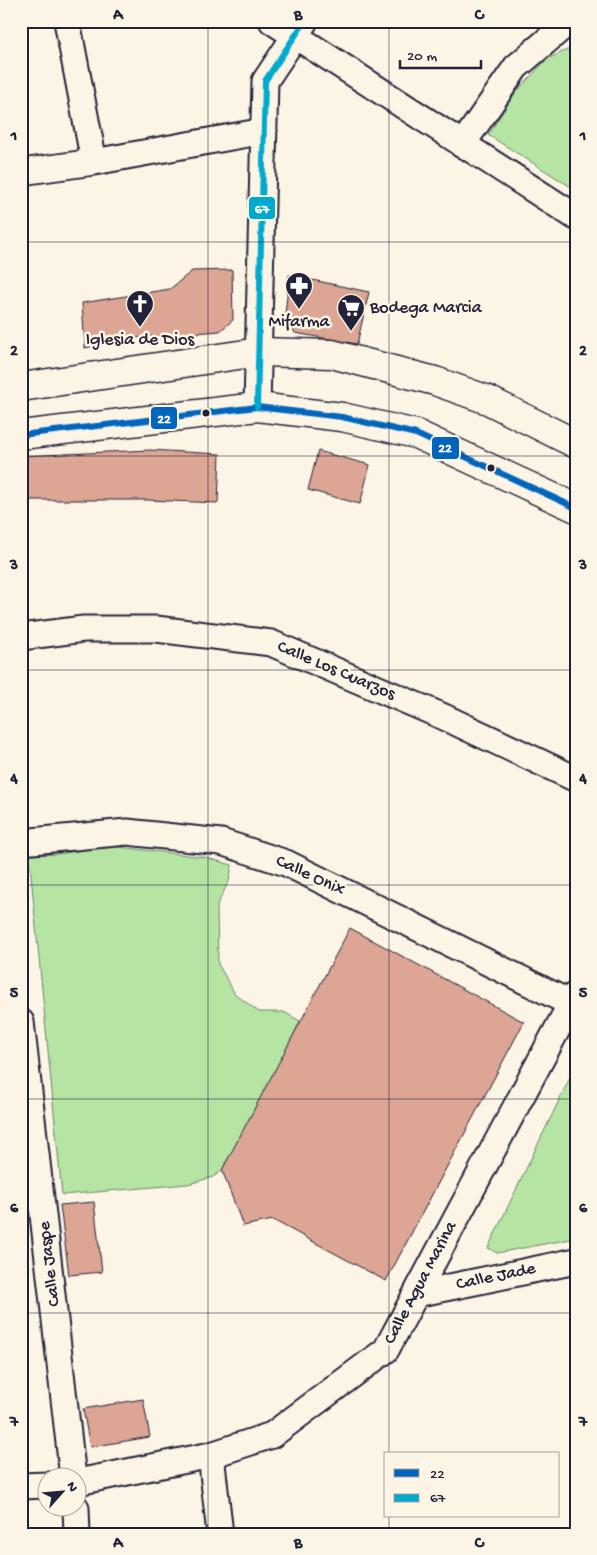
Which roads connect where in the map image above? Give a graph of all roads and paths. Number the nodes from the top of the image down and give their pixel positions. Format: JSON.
{"nodes":[{"id":1,"x":67,"y":21,"type":"edge"},
{"id":2,"x":272,"y":21,"type":"edge"},
{"id":3,"x":576,"y":22,"type":"edge"},
{"id":4,"x":299,"y":29,"type":"edge"},
{"id":5,"x":264,"y":131,"type":"junction"},
{"id":6,"x":462,"y":145,"type":"junction"},
{"id":7,"x":94,"y":162,"type":"junction"},
{"id":8,"x":21,"y":172,"type":"edge"},
{"id":9,"x":576,"y":217,"type":"edge"},
{"id":10,"x":258,"y":352,"type":"junction"},
{"id":11,"x":21,"y":387,"type":"edge"},
{"id":12,"x":257,"y":407,"type":"junction"},
{"id":13,"x":21,"y":435,"type":"edge"},
{"id":14,"x":576,"y":444,"type":"edge"},
{"id":15,"x":576,"y":508,"type":"edge"},
{"id":16,"x":21,"y":637,"type":"edge"},
{"id":17,"x":576,"y":779,"type":"edge"},
{"id":18,"x":21,"y":842,"type":"edge"},
{"id":19,"x":574,"y":1001,"type":"edge"},
{"id":20,"x":21,"y":1022,"type":"edge"},
{"id":21,"x":576,"y":1260,"type":"edge"},
{"id":22,"x":416,"y":1294,"type":"junction"},
{"id":23,"x":211,"y":1455,"type":"junction"},
{"id":24,"x":72,"y":1468,"type":"edge"},
{"id":25,"x":88,"y":1480,"type":"edge"},
{"id":26,"x":38,"y":1485,"type":"edge"},
{"id":27,"x":21,"y":1486,"type":"edge"},
{"id":28,"x":76,"y":1518,"type":"edge"},
{"id":29,"x":77,"y":1534,"type":"edge"},
{"id":30,"x":220,"y":1534,"type":"edge"}],
"edges":[{"from":1,"to":7,"type":"street"},
{"from":2,"to":4,"type":"street"},
{"from":3,"to":6,"type":"street"},
{"from":4,"to":5,"type":"street"},
{"from":4,"to":6,"type":"street"},
{"from":5,"to":7,"type":"street"},
{"from":5,"to":10,"type":"street"},
{"from":6,"to":9,"type":"street"},
{"from":7,"to":8,"type":"street"},
{"from":10,"to":11,"type":"main road"},
{"from":10,"to":12,"type":"street"},
{"from":10,"to":14,"type":"main road"},
{"from":12,"to":13,"type":"main road"},
{"from":12,"to":15,"type":"main road"},
{"from":16,"to":17,"type":"street","name":"Calle Los Cuarzos"},
{"from":18,"to":19,"type":"street","name":"Calle Onix"},
{"from":19,"to":22,"type":"street","name":"Calle Agua Marina"},
{"from":20,"to":24,"type":"street","name":"Calle Jaspe"},
{"from":21,"to":22,"type":"street","name":"Calle Jade"},
{"from":22,"to":23,"type":"street","name":"Calle Agua Marina"},
{"from":23,"to":25,"type":"street","name":"Calle Agua Marina"},
{"from":23,"to":30,"type":"street"},
{"from":26,"to":27,"type":"street"},
{"from":28,"to":29,"type":"street"}]}
